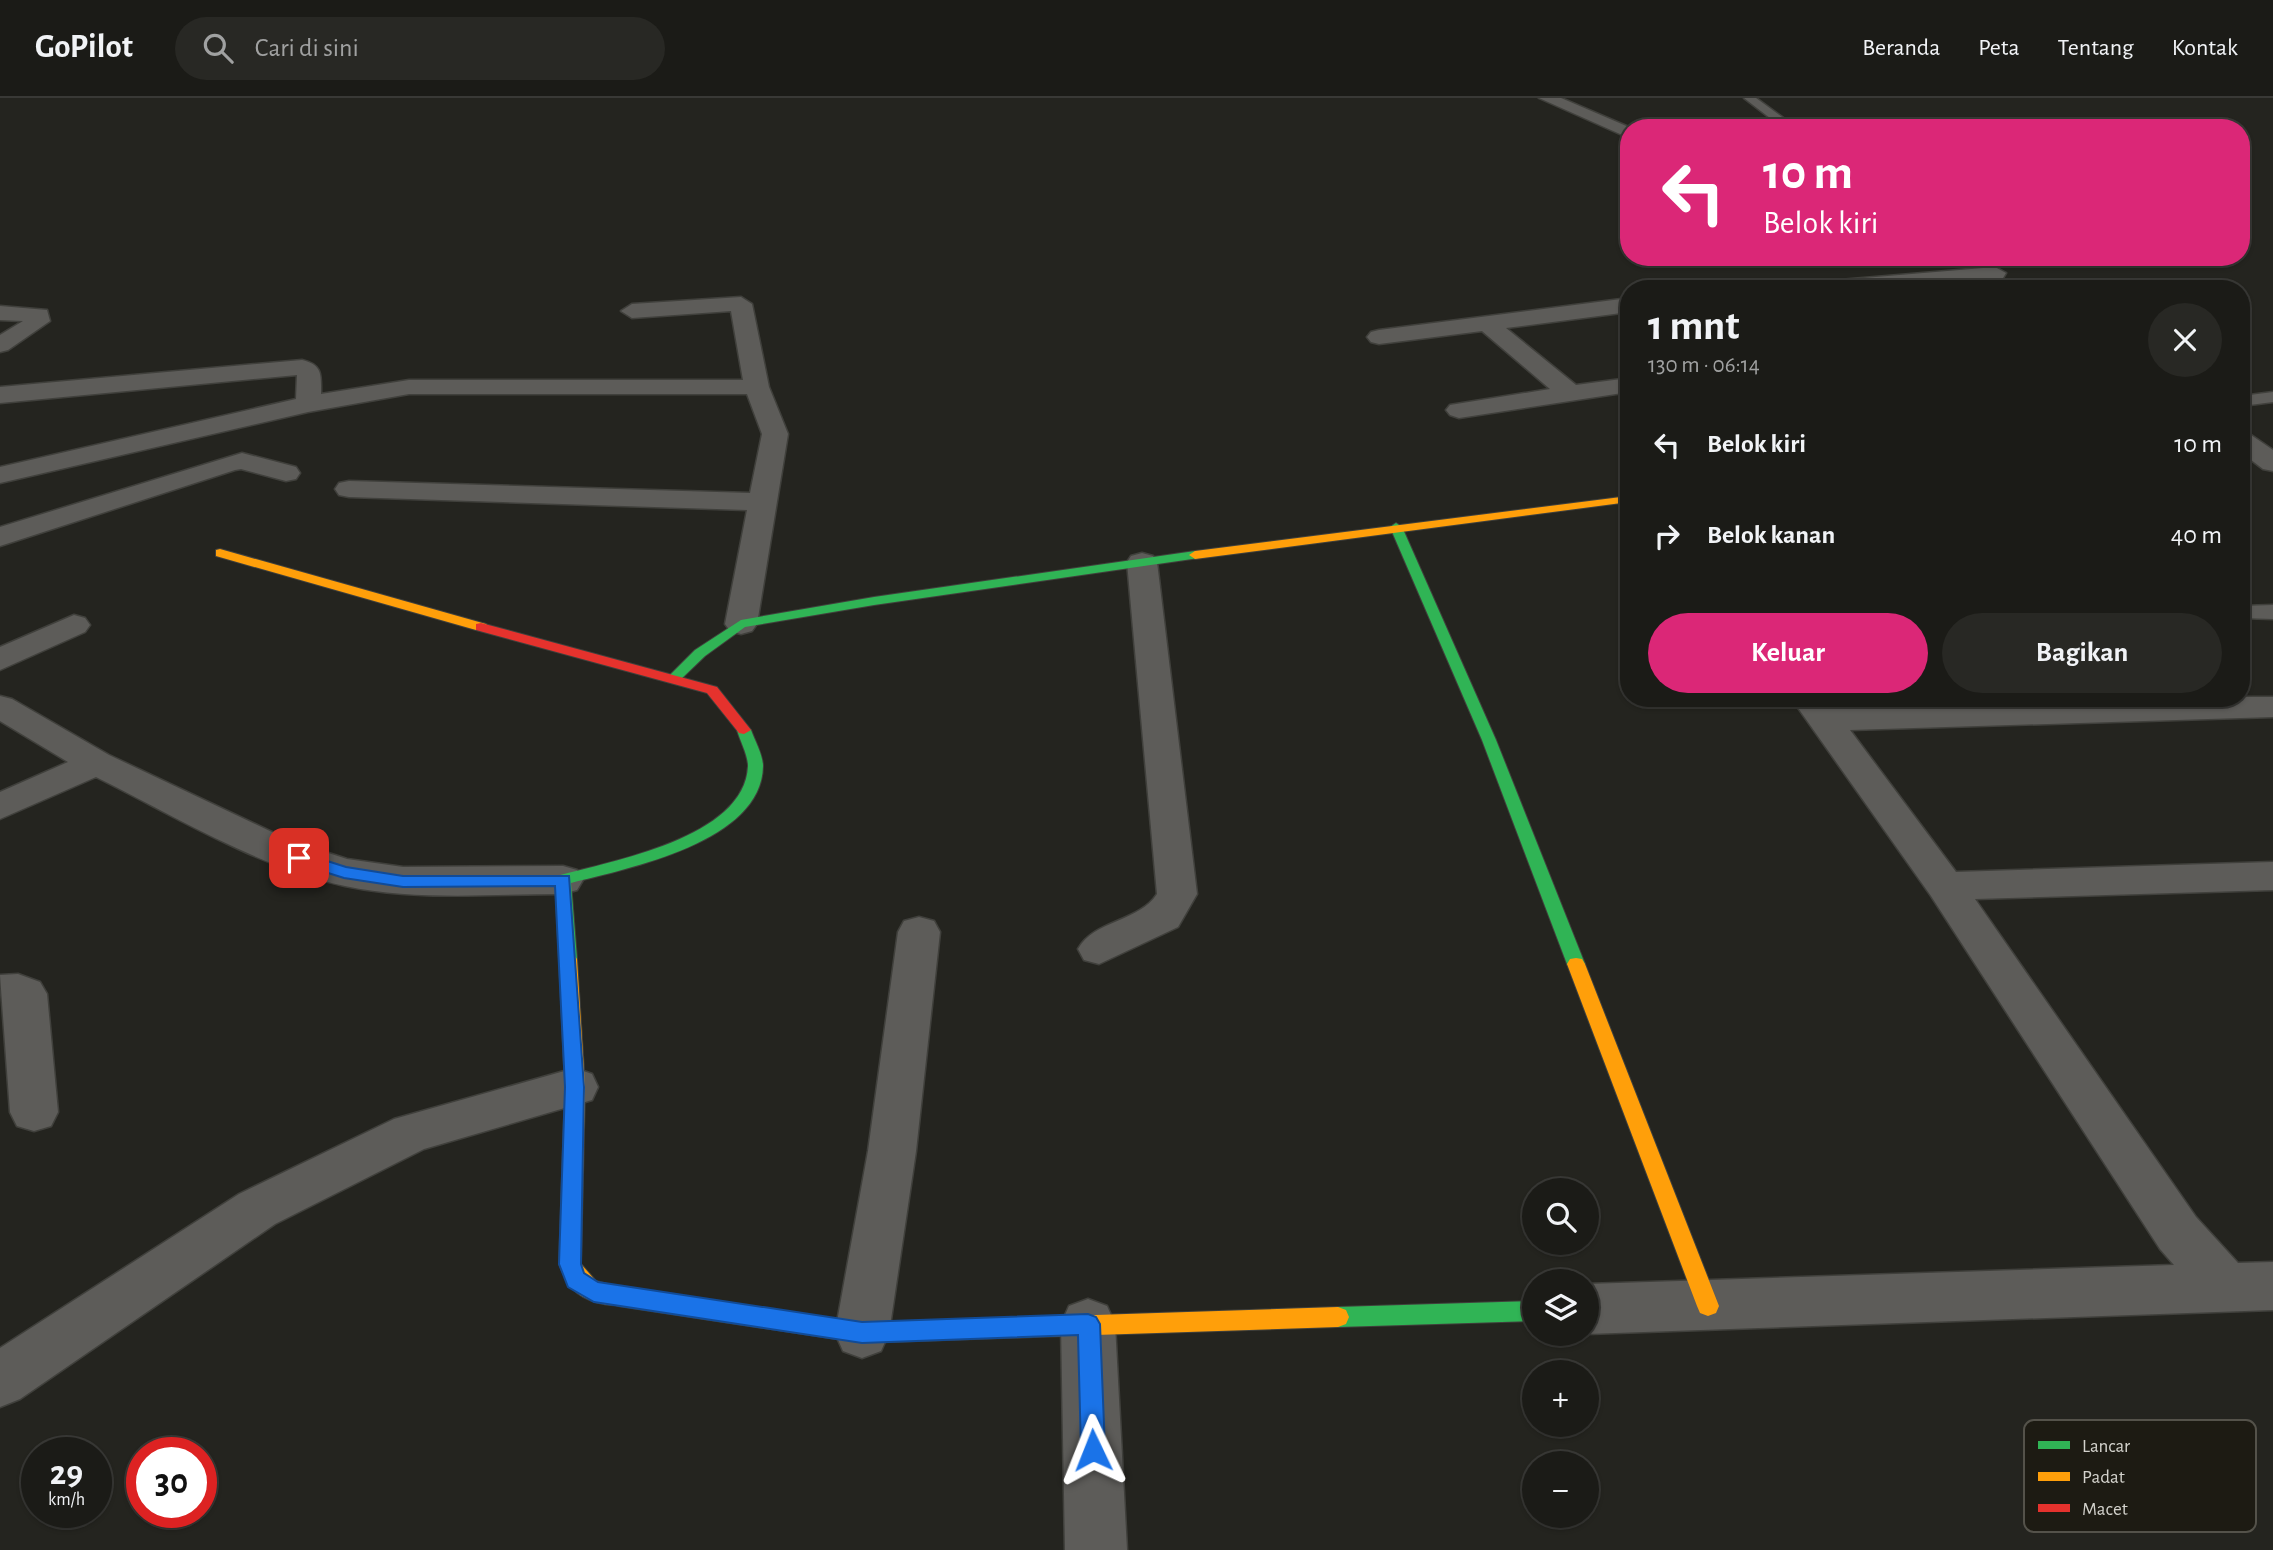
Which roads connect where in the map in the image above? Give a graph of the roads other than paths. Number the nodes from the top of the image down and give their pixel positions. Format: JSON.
{"nodes":[{"id":1,"x":1547,"y":98,"type":"edge"},
{"id":2,"x":1749,"y":98,"type":"edge"},
{"id":3,"x":1778,"y":119,"type":"edge"},
{"id":4,"x":1620,"y":129,"type":"edge"},
{"id":5,"x":1974,"y":266,"type":"edge"},
{"id":6,"x":1986,"y":266,"type":"edge"},
{"id":7,"x":2004,"y":278,"type":"junction"},
{"id":8,"x":1970,"y":280,"type":"edge"},
{"id":9,"x":1620,"y":306,"type":"edge"},
{"id":10,"x":632,"y":311,"type":"dead end"},
{"id":11,"x":0,"y":313,"type":"edge"},
{"id":12,"x":1486,"y":321,"type":"junction"},
{"id":13,"x":1380,"y":337,"type":"dead end"},
{"id":14,"x":0,"y":345,"type":"edge"},
{"id":15,"x":757,"y":387,"type":"junction"},
{"id":16,"x":1620,"y":387,"type":"edge"},
{"id":17,"x":1570,"y":393,"type":"junction"},
{"id":18,"x":2,"y":396,"type":"edge"},
{"id":19,"x":2273,"y":397,"type":"edge"},
{"id":20,"x":2250,"y":400,"type":"edge"},
{"id":21,"x":308,"y":404,"type":"junction"},
{"id":22,"x":1459,"y":410,"type":"dead end"},
{"id":23,"x":2250,"y":446,"type":"edge"},
{"id":24,"x":2273,"y":463,"type":"edge"},
{"id":25,"x":286,"y":473,"type":"dead end"},
{"id":26,"x":0,"y":475,"type":"edge"},
{"id":27,"x":349,"y":489,"type":"dead end"},
{"id":28,"x":1620,"y":500,"type":"edge"},
{"id":29,"x":764,"y":502,"type":"junction"},
{"id":30,"x":1396,"y":527,"type":"junction"},
{"id":31,"x":0,"y":537,"type":"edge"},
{"id":32,"x":220,"y":553,"type":"dead end"},
{"id":33,"x":1142,"y":562,"type":"junction"},
{"id":34,"x":2250,"y":612,"type":"edge"},
{"id":35,"x":2273,"y":612,"type":"edge"},
{"id":36,"x":741,"y":624,"type":"junction"},
{"id":37,"x":74,"y":625,"type":"dead end"},
{"id":38,"x":0,"y":660,"type":"edge"},
{"id":39,"x":674,"y":678,"type":"junction"},
{"id":40,"x":0,"y":706,"type":"edge"},
{"id":41,"x":2273,"y":707,"type":"edge"},
{"id":42,"x":1816,"y":709,"type":"edge"},
{"id":43,"x":96,"y":763,"type":"junction"},
{"id":44,"x":0,"y":807,"type":"edge"},
{"id":45,"x":2273,"y":876,"type":"edge"},
{"id":46,"x":564,"y":880,"type":"junction"},
{"id":47,"x":1945,"y":886,"type":"junction"},
{"id":48,"x":919,"y":932,"type":"dead end"},
{"id":49,"x":1099,"y":949,"type":"dead end"},
{"id":50,"x":0,"y":991,"type":"edge"},
{"id":51,"x":575,"y":1087,"type":"junction"},
{"id":52,"x":34,"y":1112,"type":"dead end"},
{"id":53,"x":2249,"y":1286,"type":"edge"},
{"id":54,"x":1708,"y":1306,"type":"junction"},
{"id":55,"x":1599,"y":1309,"type":"edge"},
{"id":56,"x":1522,"y":1311,"type":"edge"},
{"id":57,"x":1088,"y":1324,"type":"junction"},
{"id":58,"x":862,"y":1333,"type":"junction"},
{"id":59,"x":0,"y":1380,"type":"edge"},
{"id":60,"x":1096,"y":1550,"type":"edge"}],
"edges":[{"from":1,"to":4,"type":"street"},
{"from":2,"to":3,"type":"lane"},
{"from":5,"to":7,"type":"street"},
{"from":6,"to":7,"type":"lane"},
{"from":7,"to":8,"type":"street"},
{"from":9,"to":12,"type":"street"},
{"from":10,"to":15,"type":"street"},
{"from":11,"to":14,"type":"street"},
{"from":12,"to":13,"type":"street"},
{"from":12,"to":17,"type":"street"},
{"from":15,"to":21,"type":"street"},
{"from":15,"to":29,"type":"street"},
{"from":16,"to":17,"type":"street"},
{"from":17,"to":22,"type":"street"},
{"from":18,"to":21,"type":"street"},
{"from":19,"to":20,"type":"lane"},
{"from":21,"to":26,"type":"street"},
{"from":23,"to":24,"type":"street"},
{"from":25,"to":31,"type":"street"},
{"from":27,"to":29,"type":"street"},
{"from":28,"to":30,"type":"street"},
{"from":29,"to":36,"type":"street"},
{"from":30,"to":33,"type":"street"},
{"from":30,"to":54,"type":"street"},
{"from":32,"to":39,"type":"street"},
{"from":33,"to":36,"type":"street"},
{"from":33,"to":49,"type":"street"},
{"from":34,"to":35,"type":"lane"},
{"from":36,"to":39,"type":"street"},
{"from":37,"to":38,"type":"street"},
{"from":39,"to":46,"type":"street"},
{"from":40,"to":43,"type":"street"},
{"from":41,"to":42,"type":"street"},
{"from":42,"to":47,"type":"street"},
{"from":43,"to":44,"type":"street"},
{"from":43,"to":46,"type":"street"},
{"from":45,"to":47,"type":"street"},
{"from":46,"to":51,"type":"street"},
{"from":47,"to":53,"type":"street"},
{"from":48,"to":58,"type":"street"},
{"from":50,"to":52,"type":"street"},
{"from":51,"to":58,"type":"street"},
{"from":51,"to":59,"type":"street"},
{"from":53,"to":54,"type":"street"},
{"from":54,"to":55,"type":"street"},
{"from":56,"to":57,"type":"street"},
{"from":57,"to":58,"type":"street"},
{"from":57,"to":60,"type":"street"}]}
